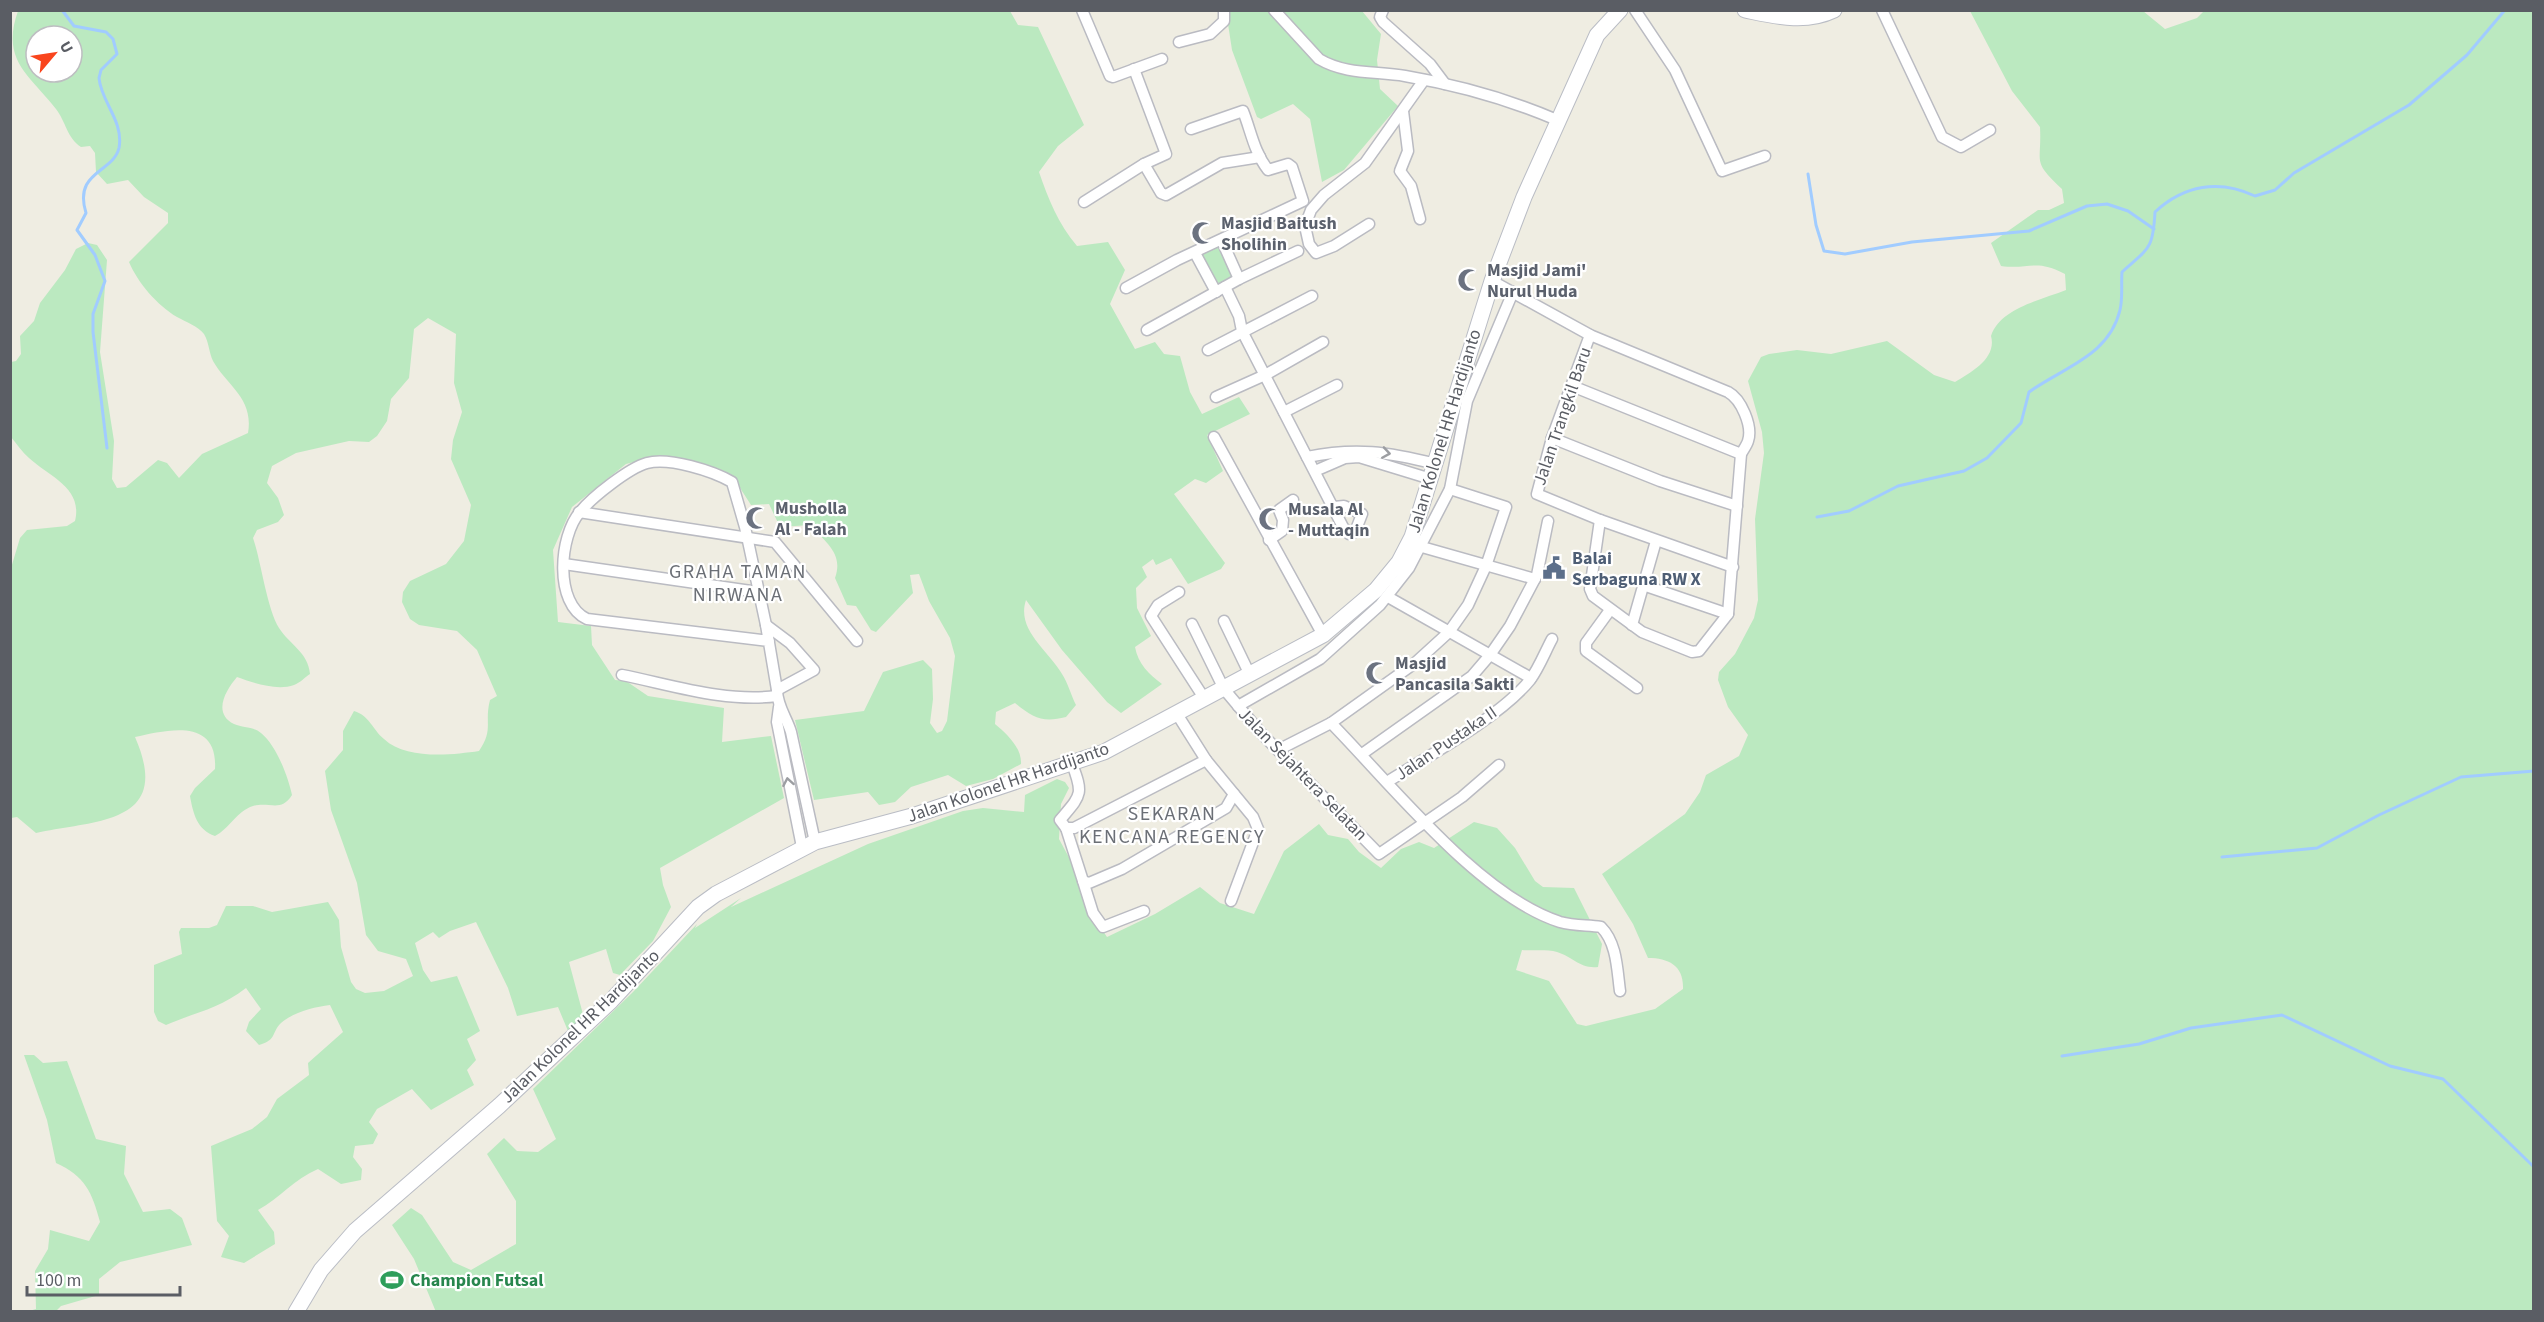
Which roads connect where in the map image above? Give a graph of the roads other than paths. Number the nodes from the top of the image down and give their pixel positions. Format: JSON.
{"nodes":[{"id":1,"x":1082,"y":10,"type":"edge"},
{"id":2,"x":1224,"y":10,"type":"edge"},
{"id":3,"x":1274,"y":10,"type":"edge"},
{"id":4,"x":1383,"y":10,"type":"edge"},
{"id":5,"x":1635,"y":10,"type":"edge"},
{"id":6,"x":1745,"y":10,"type":"edge"},
{"id":7,"x":1834,"y":10,"type":"edge"},
{"id":8,"x":1882,"y":10,"type":"edge"},
{"id":9,"x":1614,"y":12,"type":"edge"},
{"id":10,"x":1179,"y":42,"type":"dead end"},
{"id":11,"x":1162,"y":59,"type":"dead end"},
{"id":12,"x":1134,"y":69,"type":"junction"},
{"id":13,"x":1424,"y":80,"type":"junction"},
{"id":14,"x":1445,"y":84,"type":"junction"},
{"id":15,"x":1402,"y":111,"type":"junction"},
{"id":16,"x":1557,"y":120,"type":"junction"},
{"id":17,"x":1191,"y":129,"type":"dead end"},
{"id":18,"x":1990,"y":130,"type":"dead end"},
{"id":19,"x":1765,"y":156,"type":"dead end"},
{"id":20,"x":1260,"y":157,"type":"junction"},
{"id":21,"x":1144,"y":164,"type":"junction"},
{"id":22,"x":1084,"y":202,"type":"dead end"},
{"id":23,"x":1420,"y":219,"type":"dead end"},
{"id":24,"x":1369,"y":224,"type":"dead end"},
{"id":25,"x":1222,"y":240,"type":"junction"},
{"id":26,"x":1298,"y":251,"type":"dead end"},
{"id":27,"x":1195,"y":253,"type":"junction"},
{"id":28,"x":1239,"y":279,"type":"junction"},
{"id":29,"x":1492,"y":281,"type":"junction"},
{"id":30,"x":1126,"y":288,"type":"dead end"},
{"id":31,"x":1220,"y":290,"type":"junction"},
{"id":32,"x":1513,"y":292,"type":"junction"},
{"id":33,"x":1312,"y":296,"type":"dead end"},
{"id":34,"x":1147,"y":330,"type":"dead end"},
{"id":35,"x":1242,"y":332,"type":"junction"},
{"id":36,"x":1590,"y":335,"type":"junction"},
{"id":37,"x":1323,"y":342,"type":"dead end"},
{"id":38,"x":1208,"y":350,"type":"dead end"},
{"id":39,"x":1265,"y":375,"type":"junction"},
{"id":40,"x":1337,"y":385,"type":"dead end"},
{"id":41,"x":1572,"y":386,"type":"junction"},
{"id":42,"x":1216,"y":397,"type":"dead end"},
{"id":43,"x":1284,"y":412,"type":"junction"},
{"id":44,"x":1214,"y":437,"type":"dead end"},
{"id":45,"x":1552,"y":438,"type":"junction"},
{"id":46,"x":1741,"y":454,"type":"junction"},
{"id":47,"x":1341,"y":455,"type":"junction"},
{"id":48,"x":1307,"y":458,"type":"junction"},
{"id":49,"x":1315,"y":471,"type":"junction"},
{"id":50,"x":1433,"y":472,"type":"junction"},
{"id":51,"x":1449,"y":489,"type":"junction"},
{"id":52,"x":1293,"y":500,"type":"dead end"},
{"id":53,"x":1737,"y":506,"type":"junction"},
{"id":54,"x":1334,"y":507,"type":"dead end"},
{"id":55,"x":579,"y":512,"type":"junction"},
{"id":56,"x":1600,"y":520,"type":"junction"},
{"id":57,"x":1548,"y":521,"type":"dead end"},
{"id":58,"x":748,"y":539,"type":"junction"},
{"id":59,"x":1269,"y":540,"type":"junction"},
{"id":60,"x":1656,"y":541,"type":"junction"},
{"id":61,"x":1422,"y":547,"type":"junction"},
{"id":62,"x":564,"y":564,"type":"junction"},
{"id":63,"x":1404,"y":565,"type":"junction"},
{"id":64,"x":1486,"y":566,"type":"junction"},
{"id":65,"x":1733,"y":567,"type":"junction"},
{"id":66,"x":1535,"y":579,"type":"junction"},
{"id":67,"x":1643,"y":585,"type":"junction"},
{"id":68,"x":758,"y":592,"type":"junction"},
{"id":69,"x":1179,"y":592,"type":"dead end"},
{"id":70,"x":1388,"y":597,"type":"junction"},
{"id":71,"x":1610,"y":610,"type":"junction"},
{"id":72,"x":1728,"y":614,"type":"junction"},
{"id":73,"x":1224,"y":621,"type":"dead end"},
{"id":74,"x":1192,"y":624,"type":"dead end"},
{"id":75,"x":766,"y":625,"type":"junction"},
{"id":76,"x":1632,"y":626,"type":"junction"},
{"id":77,"x":1449,"y":632,"type":"junction"},
{"id":78,"x":1316,"y":639,"type":"junction"},
{"id":79,"x":1552,"y":639,"type":"dead end"},
{"id":80,"x":769,"y":641,"type":"junction"},
{"id":81,"x":857,"y":641,"type":"dead end"},
{"id":82,"x":1490,"y":655,"type":"junction"},
{"id":83,"x":1320,"y":659,"type":"junction"},
{"id":84,"x":622,"y":675,"type":"dead end"},
{"id":85,"x":1250,"y":675,"type":"junction"},
{"id":86,"x":1531,"y":678,"type":"junction"},
{"id":87,"x":1637,"y":688,"type":"dead end"},
{"id":88,"x":1224,"y":689,"type":"junction"},
{"id":89,"x":778,"y":698,"type":"junction"},
{"id":90,"x":1204,"y":698,"type":"junction"},
{"id":91,"x":1238,"y":706,"type":"junction"},
{"id":92,"x":1177,"y":714,"type":"junction"},
{"id":93,"x":1331,"y":723,"type":"junction"},
{"id":94,"x":1278,"y":750,"type":"junction"},
{"id":95,"x":1362,"y":754,"type":"junction"},
{"id":96,"x":795,"y":755,"type":"junction"},
{"id":97,"x":784,"y":758,"type":"junction"},
{"id":98,"x":1206,"y":760,"type":"junction"},
{"id":99,"x":1072,"y":764,"type":"junction"},
{"id":100,"x":1499,"y":765,"type":"dead end"},
{"id":101,"x":1387,"y":782,"type":"junction"},
{"id":102,"x":1234,"y":794,"type":"junction"},
{"id":103,"x":1426,"y":821,"type":"junction"},
{"id":104,"x":1066,"y":828,"type":"junction"},
{"id":105,"x":808,"y":844,"type":"junction"},
{"id":106,"x":1083,"y":881,"type":"junction"},
{"id":107,"x":1231,"y":901,"type":"dead end"},
{"id":108,"x":1144,"y":911,"type":"dead end"},
{"id":109,"x":1620,"y":991,"type":"dead end"},
{"id":110,"x":296,"y":1311,"type":"edge"}],
"edges":[{"from":1,"to":12,"type":"street"},
{"from":2,"to":10,"type":"street"},
{"from":3,"to":13,"type":"street"},
{"from":4,"to":14,"type":"street"},
{"from":5,"to":19,"type":"street"},
{"from":6,"to":7,"type":"main road"},
{"from":8,"to":18,"type":"street"},
{"from":9,"to":16,"type":"main road","name":"Jalan Kolonel HR Hardijanto"},
{"from":11,"to":12,"type":"street"},
{"from":12,"to":21,"type":"street"},
{"from":13,"to":14,"type":"street"},
{"from":13,"to":15,"type":"street"},
{"from":14,"to":16,"type":"street"},
{"from":15,"to":23,"type":"street"},
{"from":15,"to":24,"type":"street"},
{"from":16,"to":29,"type":"main road","name":"Jalan Kolonel HR Hardijanto"},
{"from":17,"to":20,"type":"street"},
{"from":20,"to":21,"type":"street"},
{"from":20,"to":25,"type":"street"},
{"from":21,"to":22,"type":"street"},
{"from":25,"to":27,"type":"street"},
{"from":25,"to":28,"type":"street"},
{"from":26,"to":28,"type":"street"},
{"from":27,"to":30,"type":"street"},
{"from":27,"to":31,"type":"street"},
{"from":28,"to":31,"type":"street"},
{"from":29,"to":32,"type":"street","name":"Jalan Trangkil Baru"},
{"from":29,"to":50,"type":"main road","name":"Jalan Kolonel HR Hardijanto"},
{"from":31,"to":34,"type":"street"},
{"from":31,"to":35,"type":"street"},
{"from":32,"to":36,"type":"street","name":"Jalan Trangkil Baru"},
{"from":32,"to":51,"type":"street"},
{"from":33,"to":35,"type":"street"},
{"from":35,"to":38,"type":"street"},
{"from":35,"to":39,"type":"street"},
{"from":36,"to":41,"type":"street","name":"Jalan Trangkil Baru"},
{"from":36,"to":46,"type":"street","name":"Jalan Trangkil Baru"},
{"from":37,"to":39,"type":"street"},
{"from":39,"to":42,"type":"street"},
{"from":39,"to":43,"type":"street"},
{"from":40,"to":43,"type":"street"},
{"from":41,"to":45,"type":"street","name":"Jalan Trangkil Baru"},
{"from":41,"to":46,"type":"street"},
{"from":43,"to":48,"type":"street"},
{"from":44,"to":59,"type":"street"},
{"from":45,"to":53,"type":"street"},
{"from":45,"to":56,"type":"street","name":"Jalan Trangkil Baru"},
{"from":46,"to":53,"type":"street","name":"Jalan Trangkil Baru"},
{"from":47,"to":48,"type":"street"},
{"from":47,"to":49,"type":"street"},
{"from":47,"to":50,"type":"street"},
{"from":48,"to":49,"type":"street"},
{"from":49,"to":54,"type":"street"},
{"from":50,"to":63,"type":"main road","name":"Jalan Kolonel HR Hardijanto"},
{"from":51,"to":61,"type":"street"},
{"from":51,"to":64,"type":"street"},
{"from":52,"to":59,"type":"street"},
{"from":53,"to":65,"type":"street","name":"Jalan Trangkil Baru"},
{"from":55,"to":58,"type":"street"},
{"from":55,"to":58,"type":"street"},
{"from":55,"to":62,"type":"street"},
{"from":56,"to":60,"type":"street","name":"Jalan Trangkil Baru"},
{"from":56,"to":71,"type":"street"},
{"from":57,"to":66,"type":"street"},
{"from":58,"to":68,"type":"street"},
{"from":58,"to":81,"type":"street"},
{"from":59,"to":78,"type":"street"},
{"from":60,"to":65,"type":"street","name":"Jalan Trangkil Baru"},
{"from":60,"to":67,"type":"street"},
{"from":61,"to":63,"type":"street"},
{"from":61,"to":64,"type":"street"},
{"from":62,"to":68,"type":"street"},
{"from":62,"to":80,"type":"street"},
{"from":63,"to":70,"type":"street"},
{"from":63,"to":78,"type":"main road","name":"Jalan Kolonel HR Hardijanto"},
{"from":64,"to":66,"type":"street"},
{"from":64,"to":77,"type":"street"},
{"from":65,"to":72,"type":"street"},
{"from":66,"to":82,"type":"street"},
{"from":67,"to":72,"type":"street"},
{"from":67,"to":76,"type":"street"},
{"from":68,"to":75,"type":"street"},
{"from":69,"to":90,"type":"street"},
{"from":70,"to":77,"type":"street"},
{"from":70,"to":83,"type":"street"},
{"from":71,"to":76,"type":"street"},
{"from":71,"to":87,"type":"street"},
{"from":72,"to":76,"type":"street"},
{"from":73,"to":85,"type":"street"},
{"from":74,"to":88,"type":"street","name":"Jalan Sejahtera Selatan"},
{"from":75,"to":80,"type":"street"},
{"from":75,"to":89,"type":"street"},
{"from":77,"to":82,"type":"street"},
{"from":77,"to":93,"type":"street"},
{"from":78,"to":83,"type":"street"},
{"from":78,"to":85,"type":"main road","name":"Jalan Kolonel HR Hardijanto"},
{"from":79,"to":86,"type":"street"},
{"from":80,"to":89,"type":"street"},
{"from":82,"to":86,"type":"street"},
{"from":82,"to":95,"type":"street"},
{"from":83,"to":91,"type":"street"},
{"from":84,"to":89,"type":"street"},
{"from":85,"to":88,"type":"main road","name":"Jalan Kolonel HR Hardijanto"},
{"from":86,"to":101,"type":"street","name":"Jalan Pustaka II"},
{"from":88,"to":90,"type":"main road","name":"Jalan Kolonel HR Hardijanto"},
{"from":88,"to":91,"type":"street","name":"Jalan Sejahtera Selatan"},
{"from":89,"to":96,"type":"street"},
{"from":89,"to":97,"type":"street"},
{"from":90,"to":92,"type":"main road","name":"Jalan Kolonel HR Hardijanto"},
{"from":91,"to":94,"type":"street","name":"Jalan Sejahtera Selatan"},
{"from":92,"to":98,"type":"street"},
{"from":92,"to":99,"type":"main road","name":"Jalan Kolonel HR Hardijanto"},
{"from":93,"to":94,"type":"street"},
{"from":93,"to":95,"type":"street"},
{"from":94,"to":103,"type":"street","name":"Jalan Sejahtera Selatan"},
{"from":95,"to":101,"type":"street"},
{"from":96,"to":97,"type":"street"},
{"from":96,"to":105,"type":"street"},
{"from":105,"to":97,"type":"street","one_way":true},
{"from":98,"to":102,"type":"street"},
{"from":98,"to":104,"type":"street"},
{"from":99,"to":104,"type":"street"},
{"from":99,"to":105,"type":"main road","name":"Jalan Kolonel HR Hardijanto"},
{"from":100,"to":103,"type":"street","name":"Jalan Sejahtera Selatan"},
{"from":101,"to":103,"type":"street"},
{"from":102,"to":106,"type":"street"},
{"from":102,"to":107,"type":"street"},
{"from":103,"to":109,"type":"street"},
{"from":104,"to":106,"type":"street"},
{"from":105,"to":110,"type":"main road","name":"Jalan Kolonel HR Hardijanto"},
{"from":106,"to":108,"type":"street"}]}
